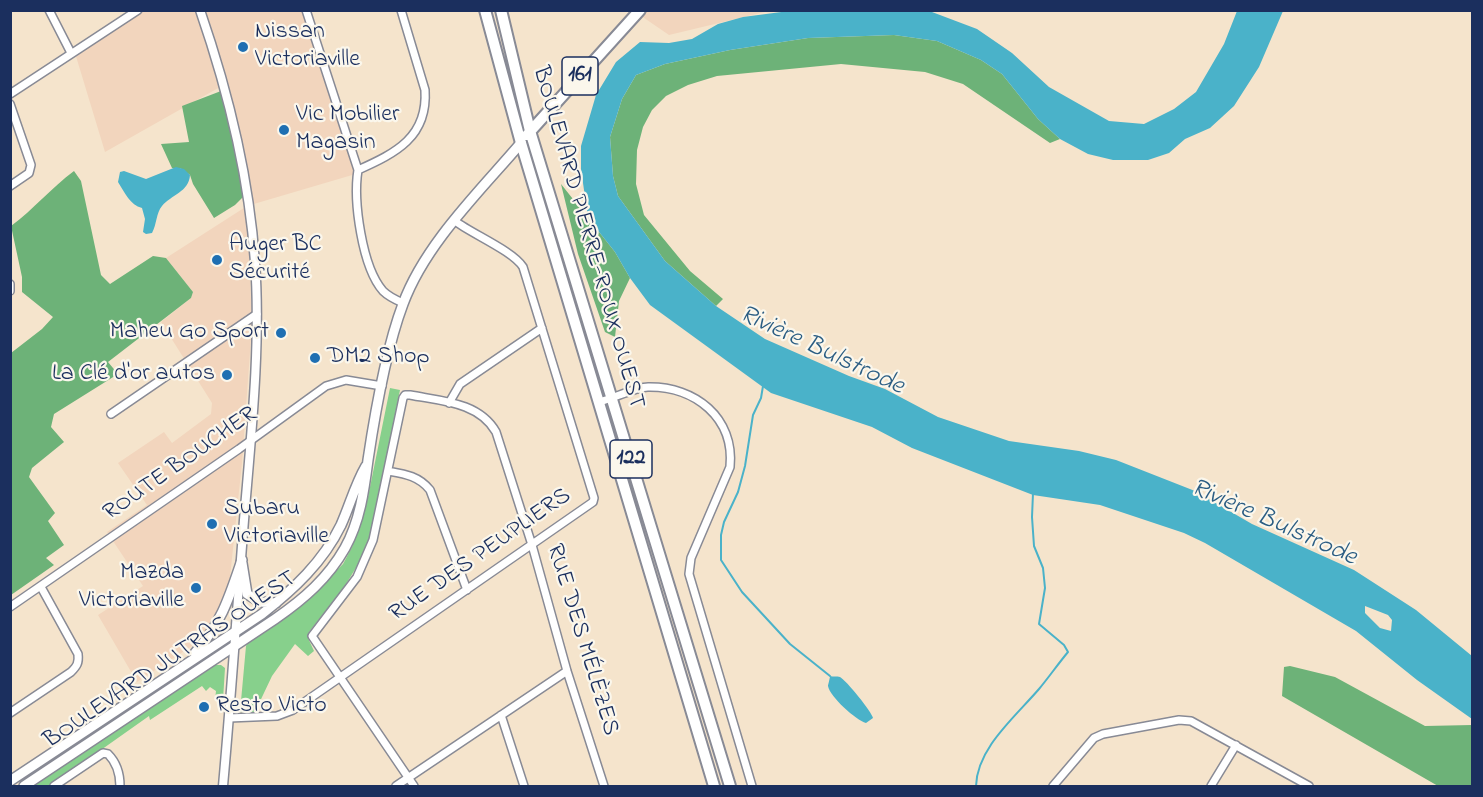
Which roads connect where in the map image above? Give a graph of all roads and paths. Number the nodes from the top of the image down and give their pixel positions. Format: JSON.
{"nodes":[{"id":1,"x":49,"y":10,"type":"edge"},
{"id":2,"x":138,"y":10,"type":"edge"},
{"id":3,"x":200,"y":10,"type":"edge"},
{"id":4,"x":306,"y":10,"type":"edge"},
{"id":5,"x":401,"y":10,"type":"edge"},
{"id":6,"x":485,"y":10,"type":"edge"},
{"id":7,"x":501,"y":10,"type":"edge"},
{"id":8,"x":640,"y":10,"type":"edge"},
{"id":9,"x":71,"y":53,"type":"junction"},
{"id":10,"x":10,"y":94,"type":"edge"},
{"id":11,"x":10,"y":104,"type":"edge"},
{"id":12,"x":530,"y":131,"type":"junction"},
{"id":13,"x":521,"y":143,"type":"junction"},
{"id":14,"x":358,"y":170,"type":"junction"},
{"id":15,"x":10,"y":186,"type":"edge"},
{"id":16,"x":455,"y":221,"type":"junction"},
{"id":17,"x":10,"y":284,"type":"edge"},
{"id":18,"x":10,"y":291,"type":"edge"},
{"id":19,"x":403,"y":303,"type":"junction"},
{"id":20,"x":257,"y":314,"type":"junction"},
{"id":21,"x":542,"y":328,"type":"junction"},
{"id":22,"x":382,"y":386,"type":"junction"},
{"id":23,"x":613,"y":399,"type":"junction"},
{"id":24,"x":599,"y":402,"type":"junction"},
{"id":25,"x":449,"y":403,"type":"junction"},
{"id":26,"x":111,"y":414,"type":"dead end"},
{"id":27,"x":250,"y":441,"type":"junction"},
{"id":28,"x":368,"y":461,"type":"junction"},
{"id":29,"x":388,"y":471,"type":"junction"},
{"id":30,"x":532,"y":545,"type":"junction"},
{"id":31,"x":242,"y":560,"type":"junction"},
{"id":32,"x":41,"y":587,"type":"junction"},
{"id":33,"x":467,"y":590,"type":"junction"},
{"id":34,"x":276,"y":603,"type":"junction"},
{"id":35,"x":10,"y":607,"type":"edge"},
{"id":36,"x":237,"y":629,"type":"junction"},
{"id":37,"x":236,"y":645,"type":"junction"},
{"id":38,"x":185,"y":663,"type":"junction"},
{"id":39,"x":567,"y":671,"type":"junction"},
{"id":40,"x":339,"y":679,"type":"junction"},
{"id":41,"x":10,"y":712,"type":"edge"},
{"id":42,"x":501,"y":715,"type":"junction"},
{"id":43,"x":229,"y":718,"type":"junction"},
{"id":44,"x":1236,"y":745,"type":"junction"},
{"id":45,"x":408,"y":778,"type":"junction"},
{"id":46,"x":10,"y":781,"type":"edge"},
{"id":47,"x":24,"y":786,"type":"edge"},
{"id":48,"x":54,"y":786,"type":"edge"},
{"id":49,"x":120,"y":786,"type":"edge"},
{"id":50,"x":223,"y":786,"type":"edge"},
{"id":51,"x":396,"y":786,"type":"edge"},
{"id":52,"x":414,"y":786,"type":"edge"},
{"id":53,"x":524,"y":786,"type":"edge"},
{"id":54,"x":604,"y":786,"type":"edge"},
{"id":55,"x":714,"y":786,"type":"edge"},
{"id":56,"x":730,"y":786,"type":"edge"},
{"id":57,"x":752,"y":786,"type":"edge"},
{"id":58,"x":1053,"y":786,"type":"edge"},
{"id":59,"x":1211,"y":786,"type":"edge"},
{"id":60,"x":1309,"y":786,"type":"edge"}],
"edges":[{"from":1,"to":9,"type":"street"},
{"from":2,"to":9,"type":"street"},
{"from":3,"to":20,"type":"street"},
{"from":4,"to":14,"type":"street"},
{"from":5,"to":14,"type":"street"},
{"from":6,"to":13,"type":"main road","name":"BOULEVARD PIERRE-ROUX OUEST","number":"122"},
{"from":7,"to":12,"type":"main road","name":"BOULEVARD PIERRE-ROUX OUEST","number":"122"},
{"from":8,"to":12,"type":"main road","name":"BOULEVARD JUTRAS OUEST","number":"161"},
{"from":9,"to":10,"type":"street"},
{"from":11,"to":15,"type":"street"},
{"from":12,"to":13,"type":"main road","name":"BOULEVARD JUTRAS OUEST","number":"161"},
{"from":12,"to":23,"type":"main road","name":"BOULEVARD PIERRE-ROUX OUEST","number":"122"},
{"from":13,"to":16,"type":"main road","name":"BOULEVARD JUTRAS OUEST"},
{"from":13,"to":24,"type":"main road","name":"BOULEVARD PIERRE-ROUX OUEST","number":"122"},
{"from":14,"to":19,"type":"street"},
{"from":16,"to":19,"type":"main road","name":"BOULEVARD JUTRAS OUEST"},
{"from":16,"to":21,"type":"street","name":"RUE DES PEUPLIERS"},
{"from":17,"to":18,"type":"street"},
{"from":19,"to":22,"type":"main road","name":"BOULEVARD JUTRAS OUEST"},
{"from":20,"to":26,"type":"street"},
{"from":20,"to":27,"type":"street"},
{"from":21,"to":25,"type":"street"},
{"from":21,"to":30,"type":"street","name":"RUE DES PEUPLIERS"},
{"from":22,"to":27,"type":"street","name":"ROUTE BOUCHER"},
{"from":22,"to":28,"type":"main road","name":"BOULEVARD JUTRAS OUEST"},
{"from":23,"to":24,"type":"street"},
{"from":23,"to":56,"type":"main road","name":"BOULEVARD PIERRE-ROUX OUEST","number":"122"},
{"from":23,"to":57,"type":"street"},
{"from":24,"to":55,"type":"main road","name":"BOULEVARD PIERRE-ROUX OUEST","number":"122"},
{"from":25,"to":29,"type":"street","name":"RUE DES MÉLÈZES"},
{"from":25,"to":30,"type":"street","name":"RUE DES MÉLÈZES"},
{"from":27,"to":31,"type":"street"},
{"from":27,"to":32,"type":"street","name":"ROUTE BOUCHER"},
{"from":28,"to":34,"type":"main road","name":"BOULEVARD JUTRAS OUEST"},
{"from":28,"to":37,"type":"main road","name":"BOULEVARD JUTRAS OUEST"},
{"from":29,"to":33,"type":"street"},
{"from":29,"to":40,"type":"street"},
{"from":30,"to":33,"type":"street","name":"RUE DES PEUPLIERS"},
{"from":30,"to":39,"type":"street","name":"RUE DES MÉLÈZES"},
{"from":31,"to":34,"type":"main road"},
{"from":31,"to":36,"type":"street"},
{"from":31,"to":38,"type":"main road"},
{"from":32,"to":35,"type":"street","name":"ROUTE BOUCHER"},
{"from":32,"to":41,"type":"street"},
{"from":33,"to":40,"type":"street","name":"RUE DES PEUPLIERS"},
{"from":34,"to":36,"type":"main road","name":"BOULEVARD JUTRAS OUEST"},
{"from":36,"to":37,"type":"street"},
{"from":36,"to":38,"type":"main road","name":"BOULEVARD JUTRAS OUEST"},
{"from":37,"to":43,"type":"street"},
{"from":37,"to":47,"type":"main road","name":"BOULEVARD JUTRAS OUEST"},
{"from":38,"to":46,"type":"main road","name":"BOULEVARD JUTRAS OUEST"},
{"from":39,"to":42,"type":"street"},
{"from":39,"to":54,"type":"street","name":"RUE DES MÉLÈZES"},
{"from":40,"to":43,"type":"street","name":"RUE DES PEUPLIERS"},
{"from":40,"to":45,"type":"street"},
{"from":42,"to":45,"type":"street"},
{"from":42,"to":53,"type":"street"},
{"from":43,"to":50,"type":"street"},
{"from":44,"to":58,"type":"street"},
{"from":44,"to":59,"type":"street"},
{"from":44,"to":60,"type":"street"},
{"from":45,"to":51,"type":"street"},
{"from":45,"to":52,"type":"street"},
{"from":48,"to":49,"type":"street"}]}
